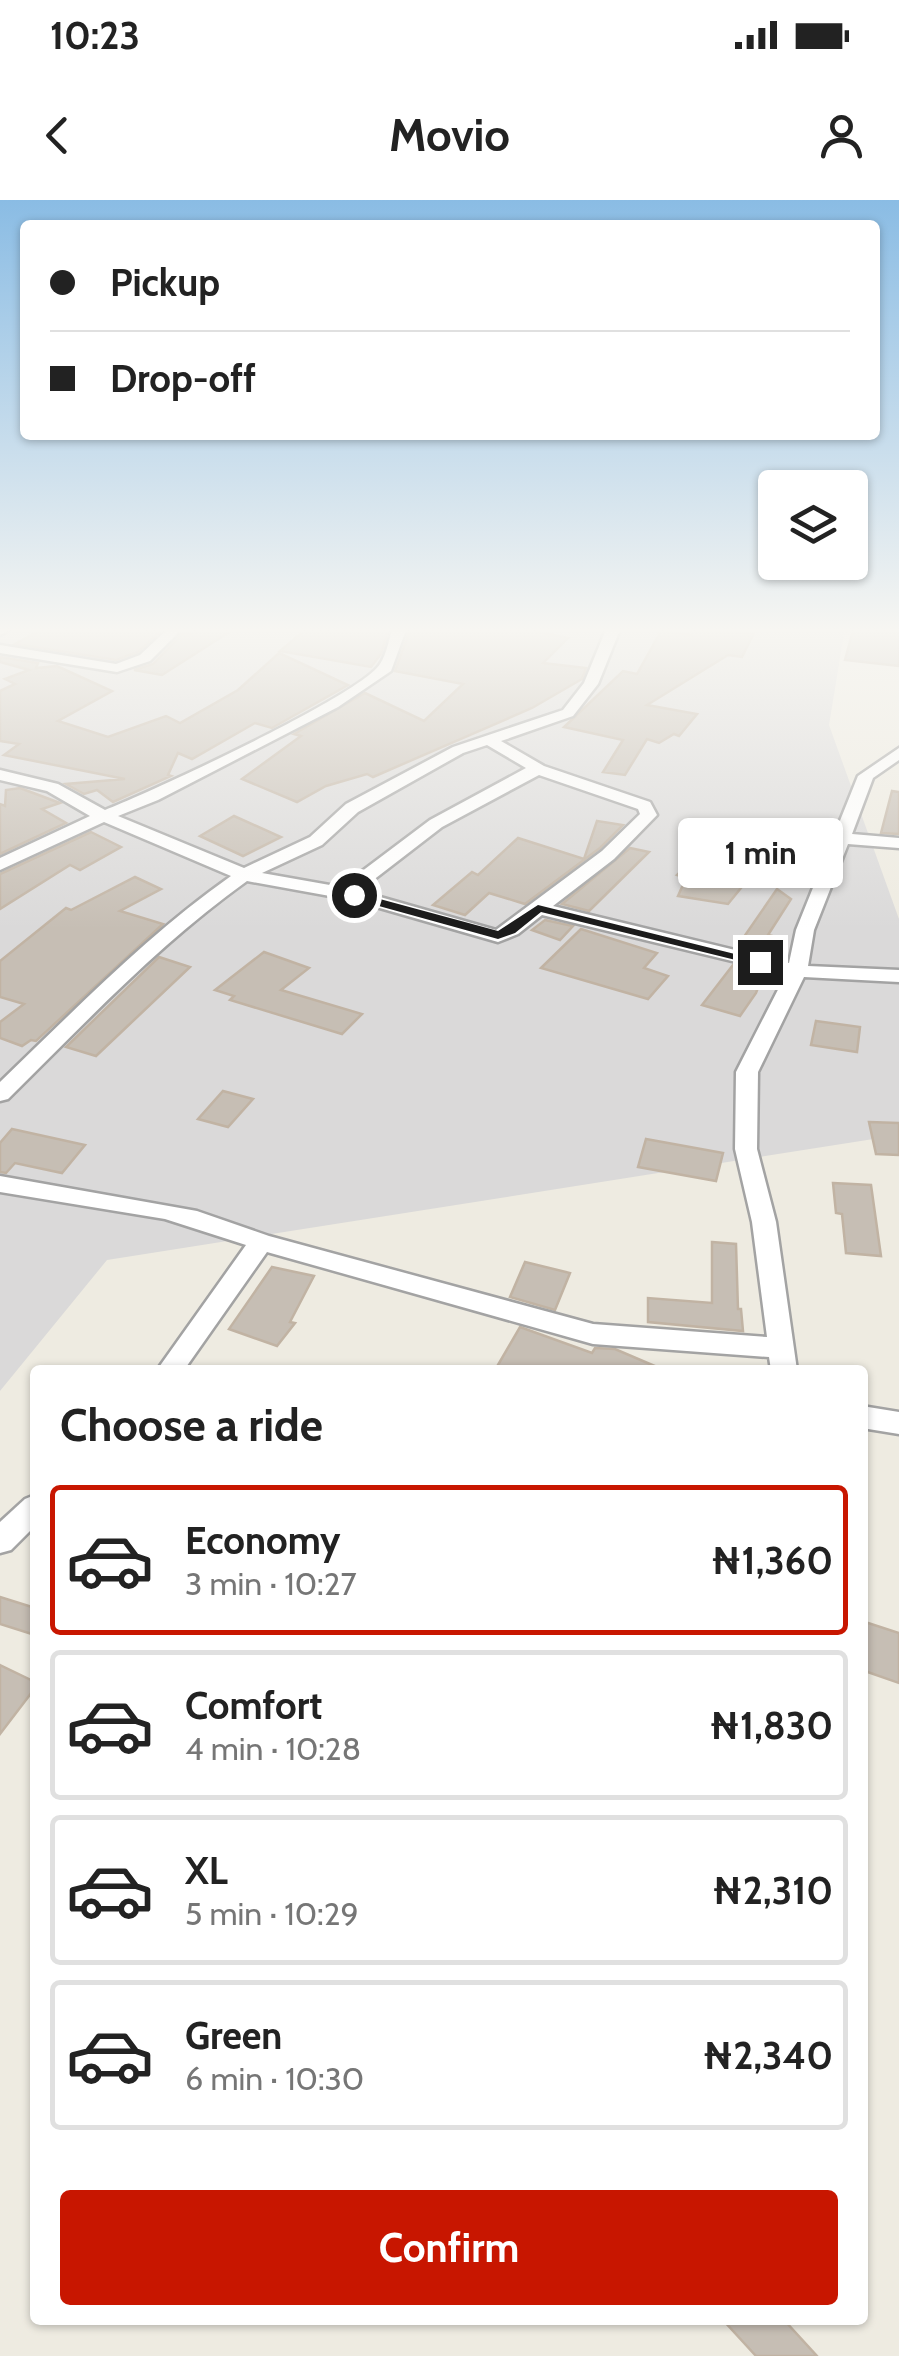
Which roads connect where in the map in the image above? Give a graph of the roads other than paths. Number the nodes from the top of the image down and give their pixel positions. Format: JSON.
{"nodes":[{"id":1,"x":286,"y":728,"type":"edge"},
{"id":2,"x":527,"y":728,"type":"edge"},
{"id":3,"x":490,"y":741,"type":"junction"},
{"id":4,"x":899,"y":753,"type":"edge"},
{"id":5,"x":538,"y":770,"type":"junction"},
{"id":6,"x":0,"y":776,"type":"edge"},
{"id":7,"x":102,"y":816,"type":"junction"},
{"id":8,"x":841,"y":838,"type":"junction"},
{"id":9,"x":899,"y":843,"type":"edge"},
{"id":10,"x":0,"y":865,"type":"edge"},
{"id":11,"x":244,"y":875,"type":"junction"},
{"id":12,"x":344,"y":894,"type":"junction"},
{"id":13,"x":538,"y":908,"type":"junction"},
{"id":14,"x":797,"y":972,"type":"junction"},
{"id":15,"x":899,"y":976,"type":"edge"},
{"id":16,"x":0,"y":1094,"type":"edge"},
{"id":17,"x":5,"y":1192,"type":"edge"},
{"id":18,"x":261,"y":1242,"type":"junction"},
{"id":19,"x":781,"y":1359,"type":"edge"},
{"id":20,"x":174,"y":1365,"type":"edge"},
{"id":21,"x":868,"y":1417,"type":"edge"},
{"id":22,"x":899,"y":1423,"type":"edge"},
{"id":23,"x":30,"y":1512,"type":"edge"},
{"id":24,"x":0,"y":1541,"type":"edge"}],
"edges":[{"from":1,"to":7,"type":"street"},
{"from":2,"to":3,"type":"street"},
{"from":3,"to":5,"type":"street"},
{"from":3,"to":11,"type":"street"},
{"from":4,"to":8,"type":"street"},
{"from":5,"to":12,"type":"street"},
{"from":5,"to":13,"type":"street"},
{"from":6,"to":7,"type":"street"},
{"from":7,"to":10,"type":"street"},
{"from":7,"to":11,"type":"street"},
{"from":8,"to":9,"type":"street"},
{"from":8,"to":14,"type":"street"},
{"from":11,"to":12,"type":"street"},
{"from":11,"to":16,"type":"street"},
{"from":12,"to":13,"type":"street"},
{"from":13,"to":14,"type":"street"},
{"from":14,"to":15,"type":"street"},
{"from":14,"to":19,"type":"street"},
{"from":17,"to":18,"type":"street"},
{"from":18,"to":19,"type":"street"},
{"from":18,"to":20,"type":"street"},
{"from":21,"to":22,"type":"street"},
{"from":23,"to":24,"type":"street"}]}
